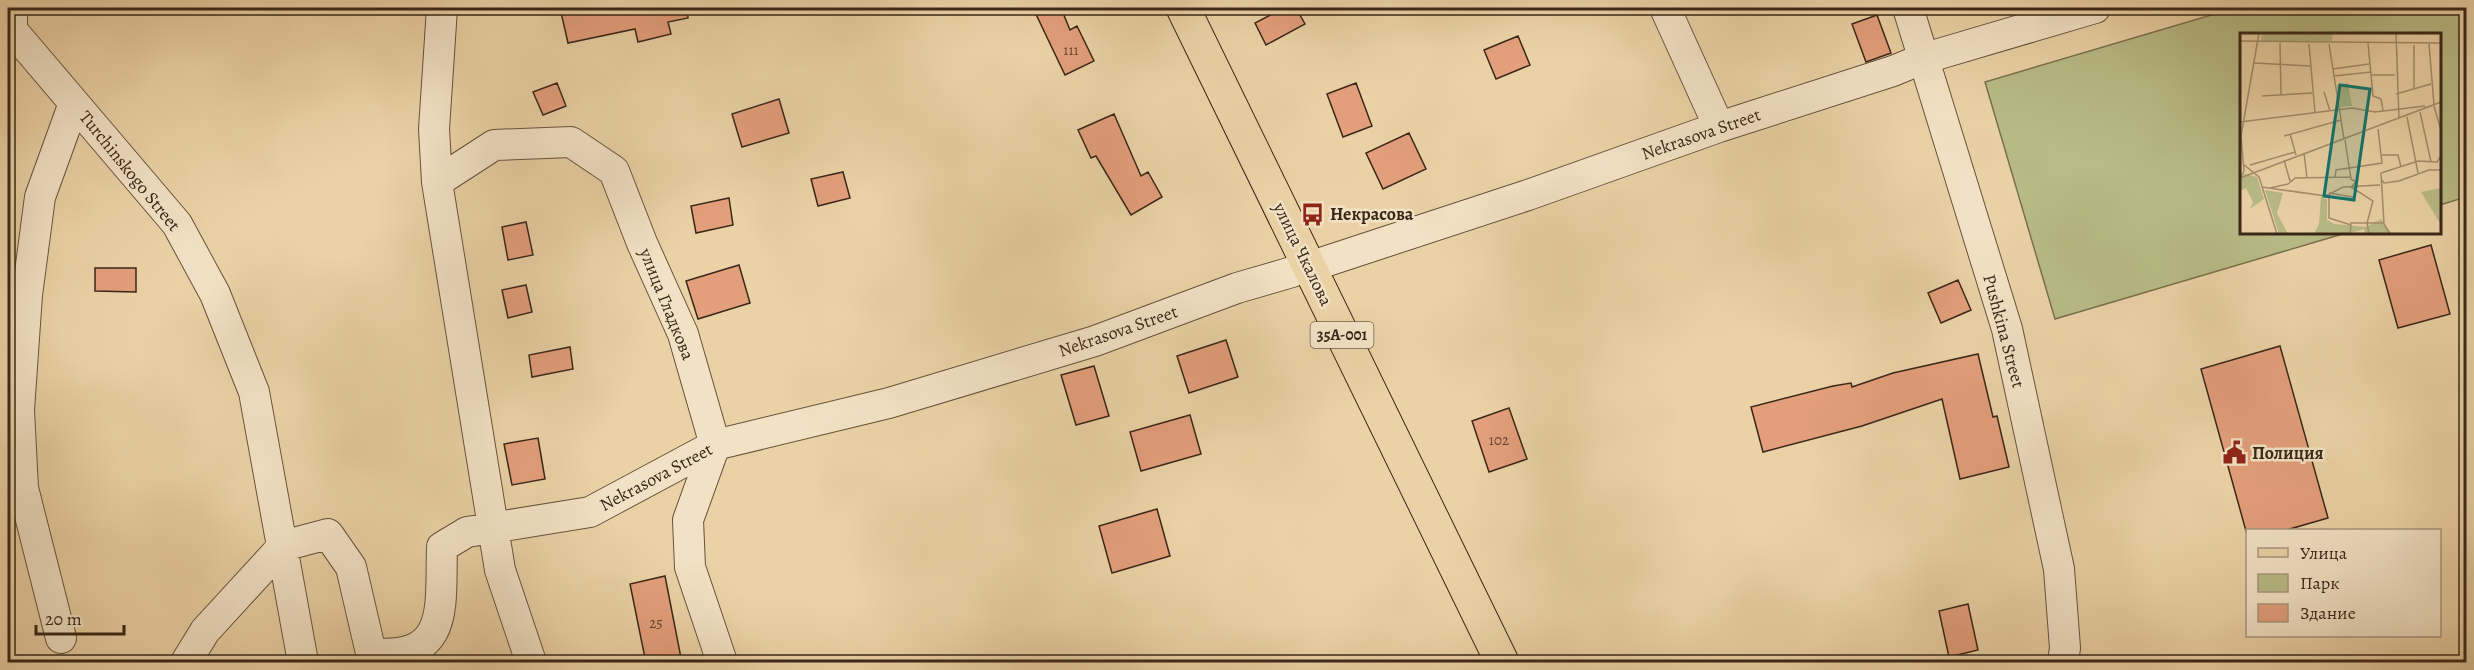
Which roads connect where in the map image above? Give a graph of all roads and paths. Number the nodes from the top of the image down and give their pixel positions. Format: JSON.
{"nodes":[{"id":1,"x":442,"y":8,"type":"edge"},
{"id":2,"x":1163,"y":8,"type":"edge"},
{"id":3,"x":1183,"y":8,"type":"edge"},
{"id":4,"x":1665,"y":8,"type":"edge"},
{"id":5,"x":1908,"y":8,"type":"edge"},
{"id":6,"x":2095,"y":8,"type":"edge"},
{"id":7,"x":10,"y":29,"type":"edge"},
{"id":8,"x":1922,"y":59,"type":"junction"},
{"id":9,"x":74,"y":103,"type":"junction"},
{"id":10,"x":1719,"y":127,"type":"junction"},
{"id":11,"x":437,"y":182,"type":"junction"},
{"id":12,"x":1300,"y":269,"type":"junction"},
{"id":13,"x":715,"y":445,"type":"junction"},
{"id":14,"x":494,"y":529,"type":"junction"},
{"id":15,"x":283,"y":546,"type":"junction"},
{"id":16,"x":61,"y":638,"type":"dead end"},
{"id":17,"x":186,"y":663,"type":"edge"},
{"id":18,"x":303,"y":663,"type":"edge"},
{"id":19,"x":531,"y":663,"type":"edge"},
{"id":20,"x":722,"y":663,"type":"edge"},
{"id":21,"x":1482,"y":663,"type":"edge"},
{"id":22,"x":1502,"y":663,"type":"edge"},
{"id":23,"x":2063,"y":663,"type":"edge"}],
"edges":[{"from":1,"to":11,"type":"street"},
{"from":2,"to":12,"type":"main road","name":"улица Чкалова","number":"35А-001"},
{"from":3,"to":12,"type":"main road","name":"улица Чкалова","number":"35А-001"},
{"from":4,"to":10,"type":"street"},
{"from":5,"to":8,"type":"street","name":"Pushkina Street"},
{"from":6,"to":8,"type":"street","name":"Nekrasova Street"},
{"from":7,"to":9,"type":"street","name":"Turchinskogo Street"},
{"from":8,"to":10,"type":"street","name":"Nekrasova Street"},
{"from":8,"to":23,"type":"street","name":"Pushkina Street"},
{"from":9,"to":15,"type":"street","name":"Turchinskogo Street"},
{"from":9,"to":16,"type":"street"},
{"from":10,"to":12,"type":"street","name":"Nekrasova Street"},
{"from":11,"to":13,"type":"street","name":"улица Гладкова"},
{"from":11,"to":14,"type":"street"},
{"from":12,"to":13,"type":"street","name":"Nekrasova Street"},
{"from":12,"to":21,"type":"main road","name":"улица Чкалова","number":"35А-001"},
{"from":12,"to":22,"type":"main road","name":"улица Чкалова","number":"35А-001"},
{"from":13,"to":14,"type":"street","name":"Nekrasova Street"},
{"from":13,"to":20,"type":"street"},
{"from":14,"to":15,"type":"street","name":"Nekrasova Street"},
{"from":14,"to":19,"type":"street"},
{"from":15,"to":17,"type":"street"},
{"from":15,"to":18,"type":"street","name":"Turchinskogo Street"}]}
